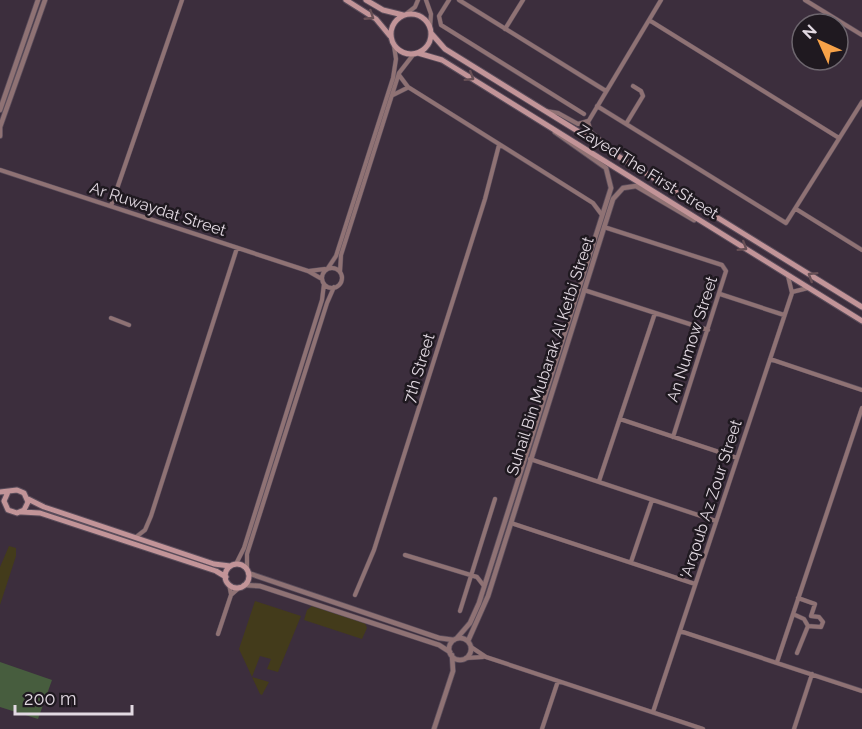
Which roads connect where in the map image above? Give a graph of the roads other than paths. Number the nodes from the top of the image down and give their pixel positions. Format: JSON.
{"nodes":[{"id":1,"x":38,"y":0,"type":"edge"},
{"id":2,"x":45,"y":0,"type":"edge"},
{"id":3,"x":182,"y":0,"type":"edge"},
{"id":4,"x":346,"y":0,"type":"edge"},
{"id":5,"x":366,"y":0,"type":"edge"},
{"id":6,"x":418,"y":0,"type":"edge"},
{"id":7,"x":426,"y":0,"type":"edge"},
{"id":8,"x":449,"y":0,"type":"edge"},
{"id":9,"x":459,"y":0,"type":"edge"},
{"id":10,"x":523,"y":0,"type":"edge"},
{"id":11,"x":661,"y":0,"type":"edge"},
{"id":12,"x":805,"y":0,"type":"edge"},
{"id":13,"x":405,"y":15,"type":"junction"},
{"id":14,"x":649,"y":20,"type":"junction"},
{"id":15,"x":505,"y":29,"type":"junction"},
{"id":16,"x":430,"y":30,"type":"junction"},
{"id":17,"x":862,"y":35,"type":"edge"},
{"id":18,"x":390,"y":36,"type":"junction"},
{"id":19,"x":394,"y":46,"type":"junction"},
{"id":20,"x":415,"y":54,"type":"junction"},
{"id":21,"x":399,"y":75,"type":"junction"},
{"id":22,"x":633,"y":86,"type":"dead end"},
{"id":23,"x":408,"y":87,"type":"junction"},
{"id":24,"x":606,"y":91,"type":"junction"},
{"id":25,"x":392,"y":95,"type":"junction"},
{"id":26,"x":862,"y":102,"type":"edge"},
{"id":27,"x":597,"y":106,"type":"junction"},
{"id":28,"x":0,"y":110,"type":"edge"},
{"id":29,"x":860,"y":110,"type":"edge"},
{"id":30,"x":546,"y":111,"type":"junction"},
{"id":31,"x":584,"y":114,"type":"dead end"},
{"id":32,"x":589,"y":120,"type":"junction"},
{"id":33,"x":626,"y":124,"type":"junction"},
{"id":34,"x":0,"y":127,"type":"edge"},
{"id":35,"x":552,"y":128,"type":"junction"},
{"id":36,"x":0,"y":136,"type":"edge"},
{"id":37,"x":839,"y":138,"type":"junction"},
{"id":38,"x":499,"y":145,"type":"junction"},
{"id":39,"x":617,"y":155,"type":"junction"},
{"id":40,"x":0,"y":171,"type":"edge"},
{"id":41,"x":608,"y":198,"type":"junction"},
{"id":42,"x":593,"y":202,"type":"junction"},
{"id":43,"x":111,"y":206,"type":"junction"},
{"id":44,"x":796,"y":209,"type":"junction"},
{"id":45,"x":603,"y":216,"type":"junction"},
{"id":46,"x":604,"y":226,"type":"junction"},
{"id":47,"x":723,"y":234,"type":"junction"},
{"id":48,"x":237,"y":248,"type":"junction"},
{"id":49,"x":862,"y":250,"type":"edge"},
{"id":50,"x":327,"y":269,"type":"junction"},
{"id":51,"x":308,"y":271,"type":"junction"},
{"id":52,"x":340,"y":272,"type":"junction"},
{"id":53,"x":786,"y":273,"type":"junction"},
{"id":54,"x":323,"y":282,"type":"junction"},
{"id":55,"x":334,"y":287,"type":"junction"},
{"id":56,"x":810,"y":289,"type":"junction"},
{"id":57,"x":584,"y":290,"type":"junction"},
{"id":58,"x":792,"y":293,"type":"junction"},
{"id":59,"x":720,"y":294,"type":"junction"},
{"id":60,"x":862,"y":307,"type":"edge"},
{"id":61,"x":655,"y":313,"type":"junction"},
{"id":62,"x":784,"y":315,"type":"junction"},
{"id":63,"x":111,"y":318,"type":"dead end"},
{"id":64,"x":862,"y":321,"type":"edge"},
{"id":65,"x":129,"y":325,"type":"dead end"},
{"id":66,"x":708,"y":330,"type":"junction"},
{"id":67,"x":770,"y":359,"type":"junction"},
{"id":68,"x":862,"y":390,"type":"edge"},
{"id":69,"x":862,"y":408,"type":"edge"},
{"id":70,"x":620,"y":419,"type":"junction"},
{"id":71,"x":673,"y":437,"type":"junction"},
{"id":72,"x":737,"y":458,"type":"junction"},
{"id":73,"x":530,"y":459,"type":"junction"},
{"id":74,"x":600,"y":481,"type":"junction"},
{"id":75,"x":0,"y":492,"type":"edge"},
{"id":76,"x":8,"y":492,"type":"junction"},
{"id":77,"x":28,"y":499,"type":"junction"},
{"id":78,"x":495,"y":499,"type":"dead end"},
{"id":79,"x":652,"y":500,"type":"junction"},
{"id":80,"x":2,"y":502,"type":"edge"},
{"id":81,"x":21,"y":512,"type":"junction"},
{"id":82,"x":716,"y":521,"type":"junction"},
{"id":83,"x":510,"y":522,"type":"junction"},
{"id":84,"x":145,"y":530,"type":"junction"},
{"id":85,"x":135,"y":537,"type":"junction"},
{"id":86,"x":150,"y":542,"type":"junction"},
{"id":87,"x":405,"y":555,"type":"dead end"},
{"id":88,"x":631,"y":562,"type":"junction"},
{"id":89,"x":233,"y":565,"type":"junction"},
{"id":90,"x":248,"y":571,"type":"junction"},
{"id":91,"x":489,"y":572,"type":"junction"},
{"id":92,"x":471,"y":575,"type":"junction"},
{"id":93,"x":226,"y":577,"type":"junction"},
{"id":94,"x":477,"y":577,"type":"junction"},
{"id":95,"x":229,"y":584,"type":"junction"},
{"id":96,"x":695,"y":584,"type":"junction"},
{"id":97,"x":242,"y":586,"type":"junction"},
{"id":98,"x":484,"y":586,"type":"junction"},
{"id":99,"x":231,"y":595,"type":"junction"},
{"id":100,"x":356,"y":595,"type":"dead end"},
{"id":101,"x":798,"y":598,"type":"junction"},
{"id":102,"x":460,"y":610,"type":"dead end"},
{"id":103,"x":793,"y":614,"type":"junction"},
{"id":104,"x":811,"y":616,"type":"junction"},
{"id":105,"x":804,"y":619,"type":"junction"},
{"id":106,"x":808,"y":626,"type":"junction"},
{"id":107,"x":680,"y":631,"type":"junction"},
{"id":108,"x":218,"y":634,"type":"dead end"},
{"id":109,"x":455,"y":639,"type":"junction"},
{"id":110,"x":470,"y":644,"type":"junction"},
{"id":111,"x":451,"y":653,"type":"junction"},
{"id":112,"x":797,"y":653,"type":"dead end"},
{"id":113,"x":486,"y":657,"type":"junction"},
{"id":114,"x":464,"y":658,"type":"junction"},
{"id":115,"x":777,"y":662,"type":"junction"},
{"id":116,"x":453,"y":671,"type":"junction"},
{"id":117,"x":812,"y":674,"type":"junction"},
{"id":118,"x":558,"y":681,"type":"junction"},
{"id":119,"x":862,"y":691,"type":"edge"},
{"id":120,"x":653,"y":712,"type":"junction"},
{"id":121,"x":434,"y":729,"type":"edge"},
{"id":122,"x":543,"y":729,"type":"edge"},
{"id":123,"x":703,"y":729,"type":"edge"},
{"id":124,"x":794,"y":729,"type":"edge"}],
"edges":[{"from":1,"to":28,"type":"street"},
{"from":2,"to":34,"type":"street"},
{"from":3,"to":43,"type":"street"},
{"from":4,"to":18,"type":"main road","one_way":true},
{"from":5,"to":13,"type":"main road"},
{"from":6,"to":13,"type":"street"},
{"from":7,"to":16,"type":"street"},
{"from":8,"to":31,"type":"street"},
{"from":9,"to":15,"type":"street"},
{"from":10,"to":15,"type":"street"},
{"from":11,"to":14,"type":"street"},
{"from":12,"to":17,"type":"street"},
{"from":13,"to":16,"type":"main road"},
{"from":13,"to":18,"type":"main road"},
{"from":14,"to":24,"type":"street"},
{"from":14,"to":37,"type":"street"},
{"from":15,"to":24,"type":"street"},
{"from":16,"to":20,"type":"main road"},
{"from":16,"to":30,"type":"main road","name":"Zayed The First Street"},
{"from":18,"to":19,"type":"main road"},
{"from":19,"to":20,"type":"main road"},
{"from":19,"to":50,"type":"street"},
{"from":20,"to":21,"type":"street"},
{"from":20,"to":35,"type":"main road","name":"Zayed The First Street","one_way":true},
{"from":21,"to":23,"type":"street"},
{"from":21,"to":25,"type":"street"},
{"from":22,"to":33,"type":"street"},
{"from":23,"to":25,"type":"street"},
{"from":23,"to":38,"type":"street"},
{"from":24,"to":27,"type":"street"},
{"from":25,"to":52,"type":"street"},
{"from":26,"to":29,"type":"street"},
{"from":27,"to":32,"type":"street"},
{"from":27,"to":33,"type":"street"},
{"from":29,"to":37,"type":"street"},
{"from":30,"to":32,"type":"street"},
{"from":30,"to":39,"type":"main road","name":"Zayed The First Street"},
{"from":32,"to":39,"type":"street"},
{"from":33,"to":44,"type":"street"},
{"from":34,"to":36,"type":"street"},
{"from":35,"to":41,"type":"street","name":"Suhail Bin Mubarak Al Ketbi Street"},
{"from":35,"to":47,"type":"main road","name":"Zayed The First Street"},
{"from":37,"to":44,"type":"street"},
{"from":38,"to":42,"type":"street"},
{"from":38,"to":100,"type":"street","name":"7th Street"},
{"from":60,"to":39,"type":"main road","name":"Zayed The First Street","one_way":true},
{"from":40,"to":43,"type":"street","name":"Ar Ruwaydat Street"},
{"from":41,"to":42,"type":"street"},
{"from":41,"to":45,"type":"street","name":"Suhail Bin Mubarak Al Ketbi Street"},
{"from":42,"to":45,"type":"street"},
{"from":43,"to":48,"type":"street","name":"Ar Ruwaydat Street"},
{"from":44,"to":49,"type":"street"},
{"from":45,"to":91,"type":"street","name":"Suhail Bin Mubarak Al Ketbi Street"},
{"from":46,"to":47,"type":"street","name":"Suhail Bin Mubarak Al Ketbi Street"},
{"from":46,"to":57,"type":"street","name":"Suhail Bin Mubarak Al Ketbi Street"},
{"from":46,"to":59,"type":"street","name":"An Numow Street"},
{"from":47,"to":53,"type":"main road","name":"Zayed The First Street","one_way":true},
{"from":48,"to":51,"type":"street","name":"Ar Ruwaydat Street"},
{"from":48,"to":84,"type":"street"},
{"from":50,"to":51,"type":"street","name":"Ar Ruwaydat Street"},
{"from":50,"to":52,"type":"street"},
{"from":50,"to":54,"type":"street"},
{"from":51,"to":54,"type":"street","name":"Ar Ruwaydat Street"},
{"from":52,"to":55,"type":"street"},
{"from":53,"to":56,"type":"main road","name":"Zayed The First Street"},
{"from":53,"to":58,"type":"street"},
{"from":54,"to":55,"type":"street"},
{"from":54,"to":89,"type":"street"},
{"from":55,"to":90,"type":"street"},
{"from":56,"to":58,"type":"street"},
{"from":56,"to":64,"type":"main road","name":"Zayed The First Street"},
{"from":57,"to":61,"type":"street"},
{"from":57,"to":73,"type":"street","name":"Suhail Bin Mubarak Al Ketbi Street"},
{"from":58,"to":62,"type":"street","name":"'Arqoub Az Zour Street"},
{"from":59,"to":62,"type":"street"},
{"from":59,"to":66,"type":"street","name":"An Numow Street"},
{"from":61,"to":66,"type":"street"},
{"from":61,"to":70,"type":"street"},
{"from":62,"to":67,"type":"street","name":"'Arqoub Az Zour Street"},
{"from":63,"to":65,"type":"street"},
{"from":66,"to":71,"type":"street","name":"An Numow Street"},
{"from":67,"to":68,"type":"street"},
{"from":67,"to":72,"type":"street","name":"'Arqoub Az Zour Street"},
{"from":69,"to":101,"type":"street"},
{"from":70,"to":71,"type":"street"},
{"from":70,"to":74,"type":"street"},
{"from":71,"to":72,"type":"street"},
{"from":72,"to":82,"type":"street","name":"'Arqoub Az Zour Street"},
{"from":73,"to":74,"type":"street"},
{"from":73,"to":83,"type":"street","name":"Suhail Bin Mubarak Al Ketbi Street"},
{"from":74,"to":79,"type":"street"},
{"from":75,"to":76,"type":"main road"},
{"from":76,"to":77,"type":"main road"},
{"from":76,"to":80,"type":"main road"},
{"from":77,"to":81,"type":"main road"},
{"from":77,"to":85,"type":"main road"},
{"from":78,"to":92,"type":"street"},
{"from":79,"to":82,"type":"street"},
{"from":79,"to":88,"type":"street"},
{"from":80,"to":81,"type":"main road"},
{"from":81,"to":93,"type":"main road"},
{"from":82,"to":96,"type":"street","name":"'Arqoub Az Zour Street"},
{"from":83,"to":88,"type":"street"},
{"from":83,"to":110,"type":"street","name":"Suhail Bin Mubarak Al Ketbi Street"},
{"from":84,"to":85,"type":"street"},
{"from":84,"to":86,"type":"street"},
{"from":85,"to":86,"type":"main road"},
{"from":86,"to":89,"type":"main road"},
{"from":87,"to":92,"type":"street"},
{"from":88,"to":96,"type":"street"},
{"from":89,"to":90,"type":"main road"},
{"from":89,"to":93,"type":"main road"},
{"from":90,"to":97,"type":"main road"},
{"from":90,"to":109,"type":"street"},
{"from":91,"to":94,"type":"street"},
{"from":91,"to":98,"type":"street","name":"Suhail Bin Mubarak Al Ketbi Street"},
{"from":92,"to":94,"type":"street"},
{"from":92,"to":102,"type":"street"},
{"from":93,"to":95,"type":"main road"},
{"from":94,"to":98,"type":"street"},
{"from":95,"to":97,"type":"main road"},
{"from":95,"to":99,"type":"street"},
{"from":96,"to":107,"type":"street","name":"'Arqoub Az Zour Street"},
{"from":97,"to":99,"type":"street"},
{"from":97,"to":111,"type":"street"},
{"from":98,"to":109,"type":"street","name":"Suhail Bin Mubarak Al Ketbi Street"},
{"from":99,"to":108,"type":"street"},
{"from":101,"to":103,"type":"street"},
{"from":101,"to":104,"type":"street"},
{"from":103,"to":105,"type":"street"},
{"from":103,"to":115,"type":"street"},
{"from":104,"to":105,"type":"street"},
{"from":104,"to":106,"type":"street"},
{"from":105,"to":106,"type":"street"},
{"from":106,"to":112,"type":"street"},
{"from":107,"to":115,"type":"street"},
{"from":107,"to":120,"type":"street","name":"'Arqoub Az Zour Street"},
{"from":109,"to":110,"type":"street"},
{"from":109,"to":111,"type":"street","name":"Suhail Bin Mubarak Al Ketbi Street"},
{"from":110,"to":113,"type":"street"},
{"from":110,"to":114,"type":"street","name":"Suhail Bin Mubarak Al Ketbi Street"},
{"from":111,"to":114,"type":"street"},
{"from":111,"to":116,"type":"street"},
{"from":113,"to":114,"type":"street"},
{"from":113,"to":118,"type":"street"},
{"from":114,"to":116,"type":"street"},
{"from":115,"to":117,"type":"street"},
{"from":116,"to":121,"type":"street"},
{"from":117,"to":119,"type":"street"},
{"from":117,"to":124,"type":"street"},
{"from":118,"to":120,"type":"street"},
{"from":118,"to":122,"type":"street"},
{"from":120,"to":123,"type":"street"}]}
